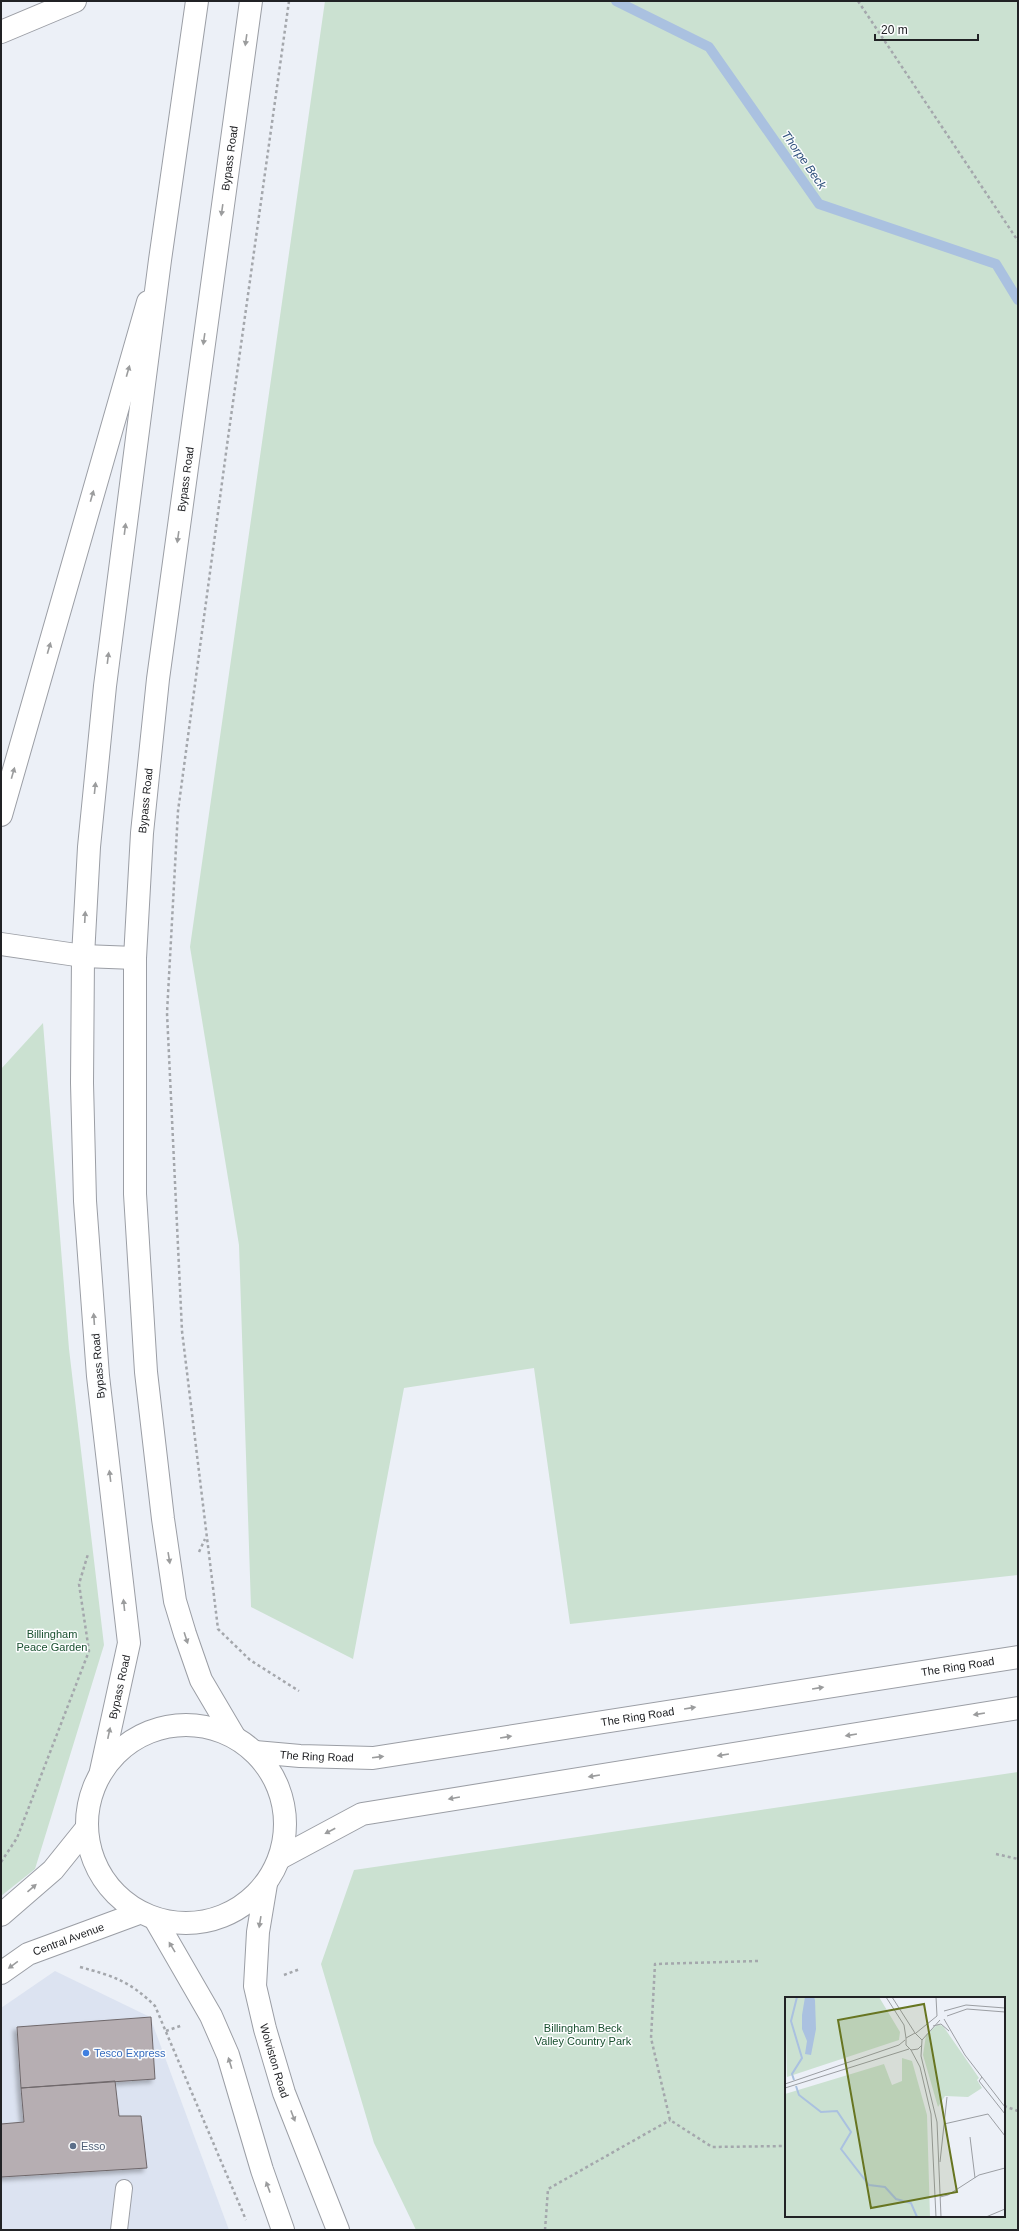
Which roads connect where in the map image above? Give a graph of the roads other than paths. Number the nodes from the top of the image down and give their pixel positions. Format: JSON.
{"nodes":[{"id":1,"x":75,"y":1,"type":"edge"},
{"id":2,"x":197,"y":1,"type":"edge"},
{"id":3,"x":251,"y":1,"type":"edge"},
{"id":4,"x":1,"y":32,"type":"edge"},
{"id":5,"x":160,"y":260,"type":"junction"},
{"id":6,"x":1,"y":812,"type":"edge"},
{"id":7,"x":1,"y":944,"type":"edge"},
{"id":8,"x":83,"y":956,"type":"junction"},
{"id":9,"x":134,"y":958,"type":"junction"},
{"id":10,"x":1018,"y":1657,"type":"edge"},
{"id":11,"x":1018,"y":1708,"type":"edge"},
{"id":12,"x":234,"y":1736,"type":"junction"},
{"id":13,"x":255,"y":1752,"type":"junction"},
{"id":14,"x":100,"y":1771,"type":"junction"},
{"id":15,"x":86,"y":1829,"type":"junction"},
{"id":16,"x":280,"y":1858,"type":"junction"},
{"id":17,"x":266,"y":1884,"type":"junction"},
{"id":18,"x":1,"y":1915,"type":"edge"},
{"id":19,"x":147,"y":1916,"type":"junction"},
{"id":20,"x":1,"y":1973,"type":"edge"},
{"id":21,"x":124,"y":2188,"type":"dead end"},
{"id":22,"x":119,"y":2230,"type":"edge"},
{"id":23,"x":283,"y":2230,"type":"edge"},
{"id":24,"x":338,"y":2230,"type":"edge"}],
"edges":[{"from":1,"to":4,"type":"main road"},
{"from":2,"to":5,"type":"main road","name":"Bypass Road"},
{"from":3,"to":9,"type":"main road","name":"Bypass Road","one_way":true},
{"from":6,"to":5,"type":"main road","name":"Bypass Road","one_way":true},
{"from":8,"to":5,"type":"main road","name":"Bypass Road","one_way":true},
{"from":7,"to":8,"type":"main road"},
{"from":8,"to":9,"type":"main road"},
{"from":14,"to":8,"type":"main road","name":"Bypass Road","one_way":true},
{"from":9,"to":12,"type":"main road","name":"Bypass Road","one_way":true},
{"from":13,"to":10,"type":"main road","name":"The Ring Road","one_way":true},
{"from":11,"to":16,"type":"main road","one_way":true},
{"from":12,"to":13,"type":"main road"},
{"from":12,"to":14,"type":"main road"},
{"from":13,"to":16,"type":"main road"},
{"from":14,"to":15,"type":"main road"},
{"from":18,"to":15,"type":"main road","one_way":true},
{"from":15,"to":19,"type":"main road"},
{"from":16,"to":17,"type":"main road"},
{"from":17,"to":19,"type":"main road"},
{"from":17,"to":24,"type":"main road","name":"Wolviston Road","one_way":true},
{"from":19,"to":20,"type":"main road","name":"Central Avenue","one_way":true},
{"from":23,"to":19,"type":"main road","one_way":true},
{"from":21,"to":22,"type":"lane"}]}
